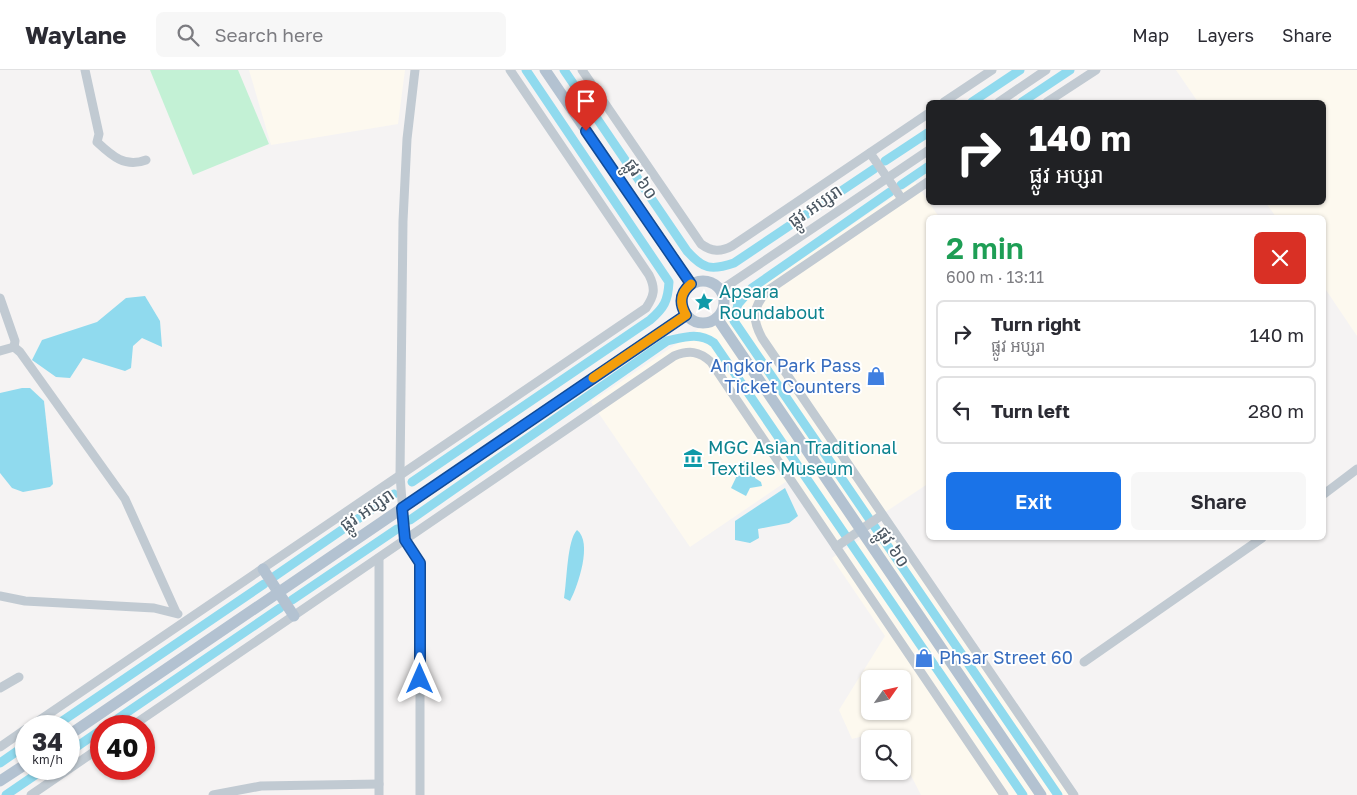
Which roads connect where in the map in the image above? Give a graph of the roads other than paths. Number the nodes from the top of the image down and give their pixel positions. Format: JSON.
{"nodes":[{"id":1,"x":85,"y":70,"type":"edge"},
{"id":2,"x":415,"y":70,"type":"edge"},
{"id":3,"x":510,"y":70,"type":"edge"},
{"id":4,"x":545,"y":70,"type":"edge"},
{"id":5,"x":582,"y":70,"type":"edge"},
{"id":6,"x":992,"y":70,"type":"edge"},
{"id":7,"x":1046,"y":70,"type":"edge"},
{"id":8,"x":1096,"y":70,"type":"edge"},
{"id":9,"x":947,"y":100,"type":"edge"},
{"id":10,"x":1001,"y":100,"type":"edge"},
{"id":11,"x":1050,"y":100,"type":"edge"},
{"id":12,"x":926,"y":115,"type":"edge"},
{"id":13,"x":926,"y":152,"type":"edge"},
{"id":14,"x":870,"y":153,"type":"junction"},
{"id":15,"x":146,"y":160,"type":"dead end"},
{"id":16,"x":888,"y":178,"type":"junction"},
{"id":17,"x":926,"y":183,"type":"edge"},
{"id":18,"x":902,"y":199,"type":"junction"},
{"id":19,"x":691,"y":284,"type":"junction"},
{"id":20,"x":721,"y":290,"type":"junction"},
{"id":21,"x":0,"y":298,"type":"edge"},
{"id":22,"x":686,"y":315,"type":"junction"},
{"id":23,"x":717,"y":318,"type":"junction"},
{"id":24,"x":14,"y":347,"type":"junction"},
{"id":25,"x":0,"y":351,"type":"edge"},
{"id":26,"x":1357,"y":469,"type":"edge"},
{"id":27,"x":400,"y":475,"type":"junction"},
{"id":28,"x":1326,"y":492,"type":"edge"},
{"id":29,"x":402,"y":508,"type":"junction"},
{"id":30,"x":880,"y":516,"type":"junction"},
{"id":31,"x":861,"y":530,"type":"junction"},
{"id":32,"x":405,"y":540,"type":"junction"},
{"id":33,"x":1259,"y":540,"type":"edge"},
{"id":34,"x":838,"y":545,"type":"junction"},
{"id":35,"x":379,"y":558,"type":"junction"},
{"id":36,"x":263,"y":569,"type":"junction"},
{"id":37,"x":278,"y":592,"type":"junction"},
{"id":38,"x":0,"y":596,"type":"edge"},
{"id":39,"x":176,"y":612,"type":"junction"},
{"id":40,"x":294,"y":616,"type":"junction"},
{"id":41,"x":186,"y":620,"type":"junction"},
{"id":42,"x":1084,"y":662,"type":"dead end"},
{"id":43,"x":19,"y":677,"type":"dead end"},
{"id":44,"x":0,"y":688,"type":"edge"},
{"id":45,"x":46,"y":715,"type":"edge"},
{"id":46,"x":148,"y":715,"type":"edge"},
{"id":47,"x":80,"y":727,"type":"edge"},
{"id":48,"x":15,"y":736,"type":"edge"},
{"id":49,"x":1,"y":745,"type":"edge"},
{"id":50,"x":90,"y":756,"type":"edge"},
{"id":51,"x":15,"y":772,"type":"edge"},
{"id":52,"x":0,"y":782,"type":"edge"},
{"id":53,"x":380,"y":784,"type":"junction"},
{"id":54,"x":46,"y":791,"type":"edge"},
{"id":55,"x":307,"y":791,"type":"edge"},
{"id":56,"x":32,"y":795,"type":"edge"},
{"id":57,"x":213,"y":795,"type":"edge"},
{"id":58,"x":379,"y":795,"type":"edge"},
{"id":59,"x":420,"y":795,"type":"edge"},
{"id":60,"x":1004,"y":795,"type":"edge"},
{"id":61,"x":1041,"y":795,"type":"edge"},
{"id":62,"x":1074,"y":795,"type":"edge"}],
"edges":[{"from":1,"to":15,"type":"street"},
{"from":2,"to":27,"type":"street"},
{"from":3,"to":27,"type":"street"},
{"from":4,"to":19,"type":"main road","name":"ផ្លូវ ៦០"},
{"from":5,"to":14,"type":"street"},
{"from":6,"to":9,"type":"street"},
{"from":7,"to":10,"type":"street"},
{"from":8,"to":11,"type":"street"},
{"from":12,"to":14,"type":"street"},
{"from":13,"to":16,"type":"street","name":"ផ្លូវ អប្សរា"},
{"from":14,"to":16,"type":"street"},
{"from":16,"to":18,"type":"street"},
{"from":16,"to":20,"type":"street","name":"ផ្លូវ អប្សរា"},
{"from":17,"to":18,"type":"street"},
{"from":18,"to":30,"type":"street"},
{"from":19,"to":20,"type":"main road"},
{"from":19,"to":22,"type":"main road"},
{"from":20,"to":23,"type":"main road"},
{"from":21,"to":24,"type":"street"},
{"from":22,"to":23,"type":"main road"},
{"from":22,"to":29,"type":"main road","name":"ផ្លូវ អប្សរា"},
{"from":23,"to":31,"type":"main road","name":"ផ្លូវ ៦០"},
{"from":24,"to":25,"type":"street"},
{"from":24,"to":39,"type":"street"},
{"from":26,"to":28,"type":"street"},
{"from":27,"to":29,"type":"street"},
{"from":27,"to":36,"type":"street"},
{"from":29,"to":32,"type":"street"},
{"from":29,"to":37,"type":"main road","name":"ផ្លូវ អប្សរា"},
{"from":30,"to":31,"type":"street"},
{"from":30,"to":62,"type":"street"},
{"from":31,"to":34,"type":"street"},
{"from":31,"to":61,"type":"main road","name":"ផ្លូវ ៦០"},
{"from":32,"to":34,"type":"street"},
{"from":32,"to":35,"type":"street"},
{"from":32,"to":59,"type":"street"},
{"from":33,"to":42,"type":"street"},
{"from":34,"to":60,"type":"street"},
{"from":35,"to":40,"type":"street"},
{"from":35,"to":53,"type":"street"},
{"from":36,"to":37,"type":"main road"},
{"from":36,"to":41,"type":"street"},
{"from":37,"to":40,"type":"main road"},
{"from":37,"to":47,"type":"main road","name":"ផ្លូវ អប្សរា"},
{"from":38,"to":39,"type":"street"},
{"from":39,"to":41,"type":"street"},
{"from":40,"to":46,"type":"street"},
{"from":41,"to":45,"type":"street"},
{"from":43,"to":44,"type":"street"},
{"from":48,"to":49,"type":"street"},
{"from":50,"to":54,"type":"street"},
{"from":51,"to":52,"type":"main road"},
{"from":53,"to":55,"type":"street"},
{"from":53,"to":58,"type":"street"},
{"from":54,"to":56,"type":"street"},
{"from":55,"to":57,"type":"street"}]}
